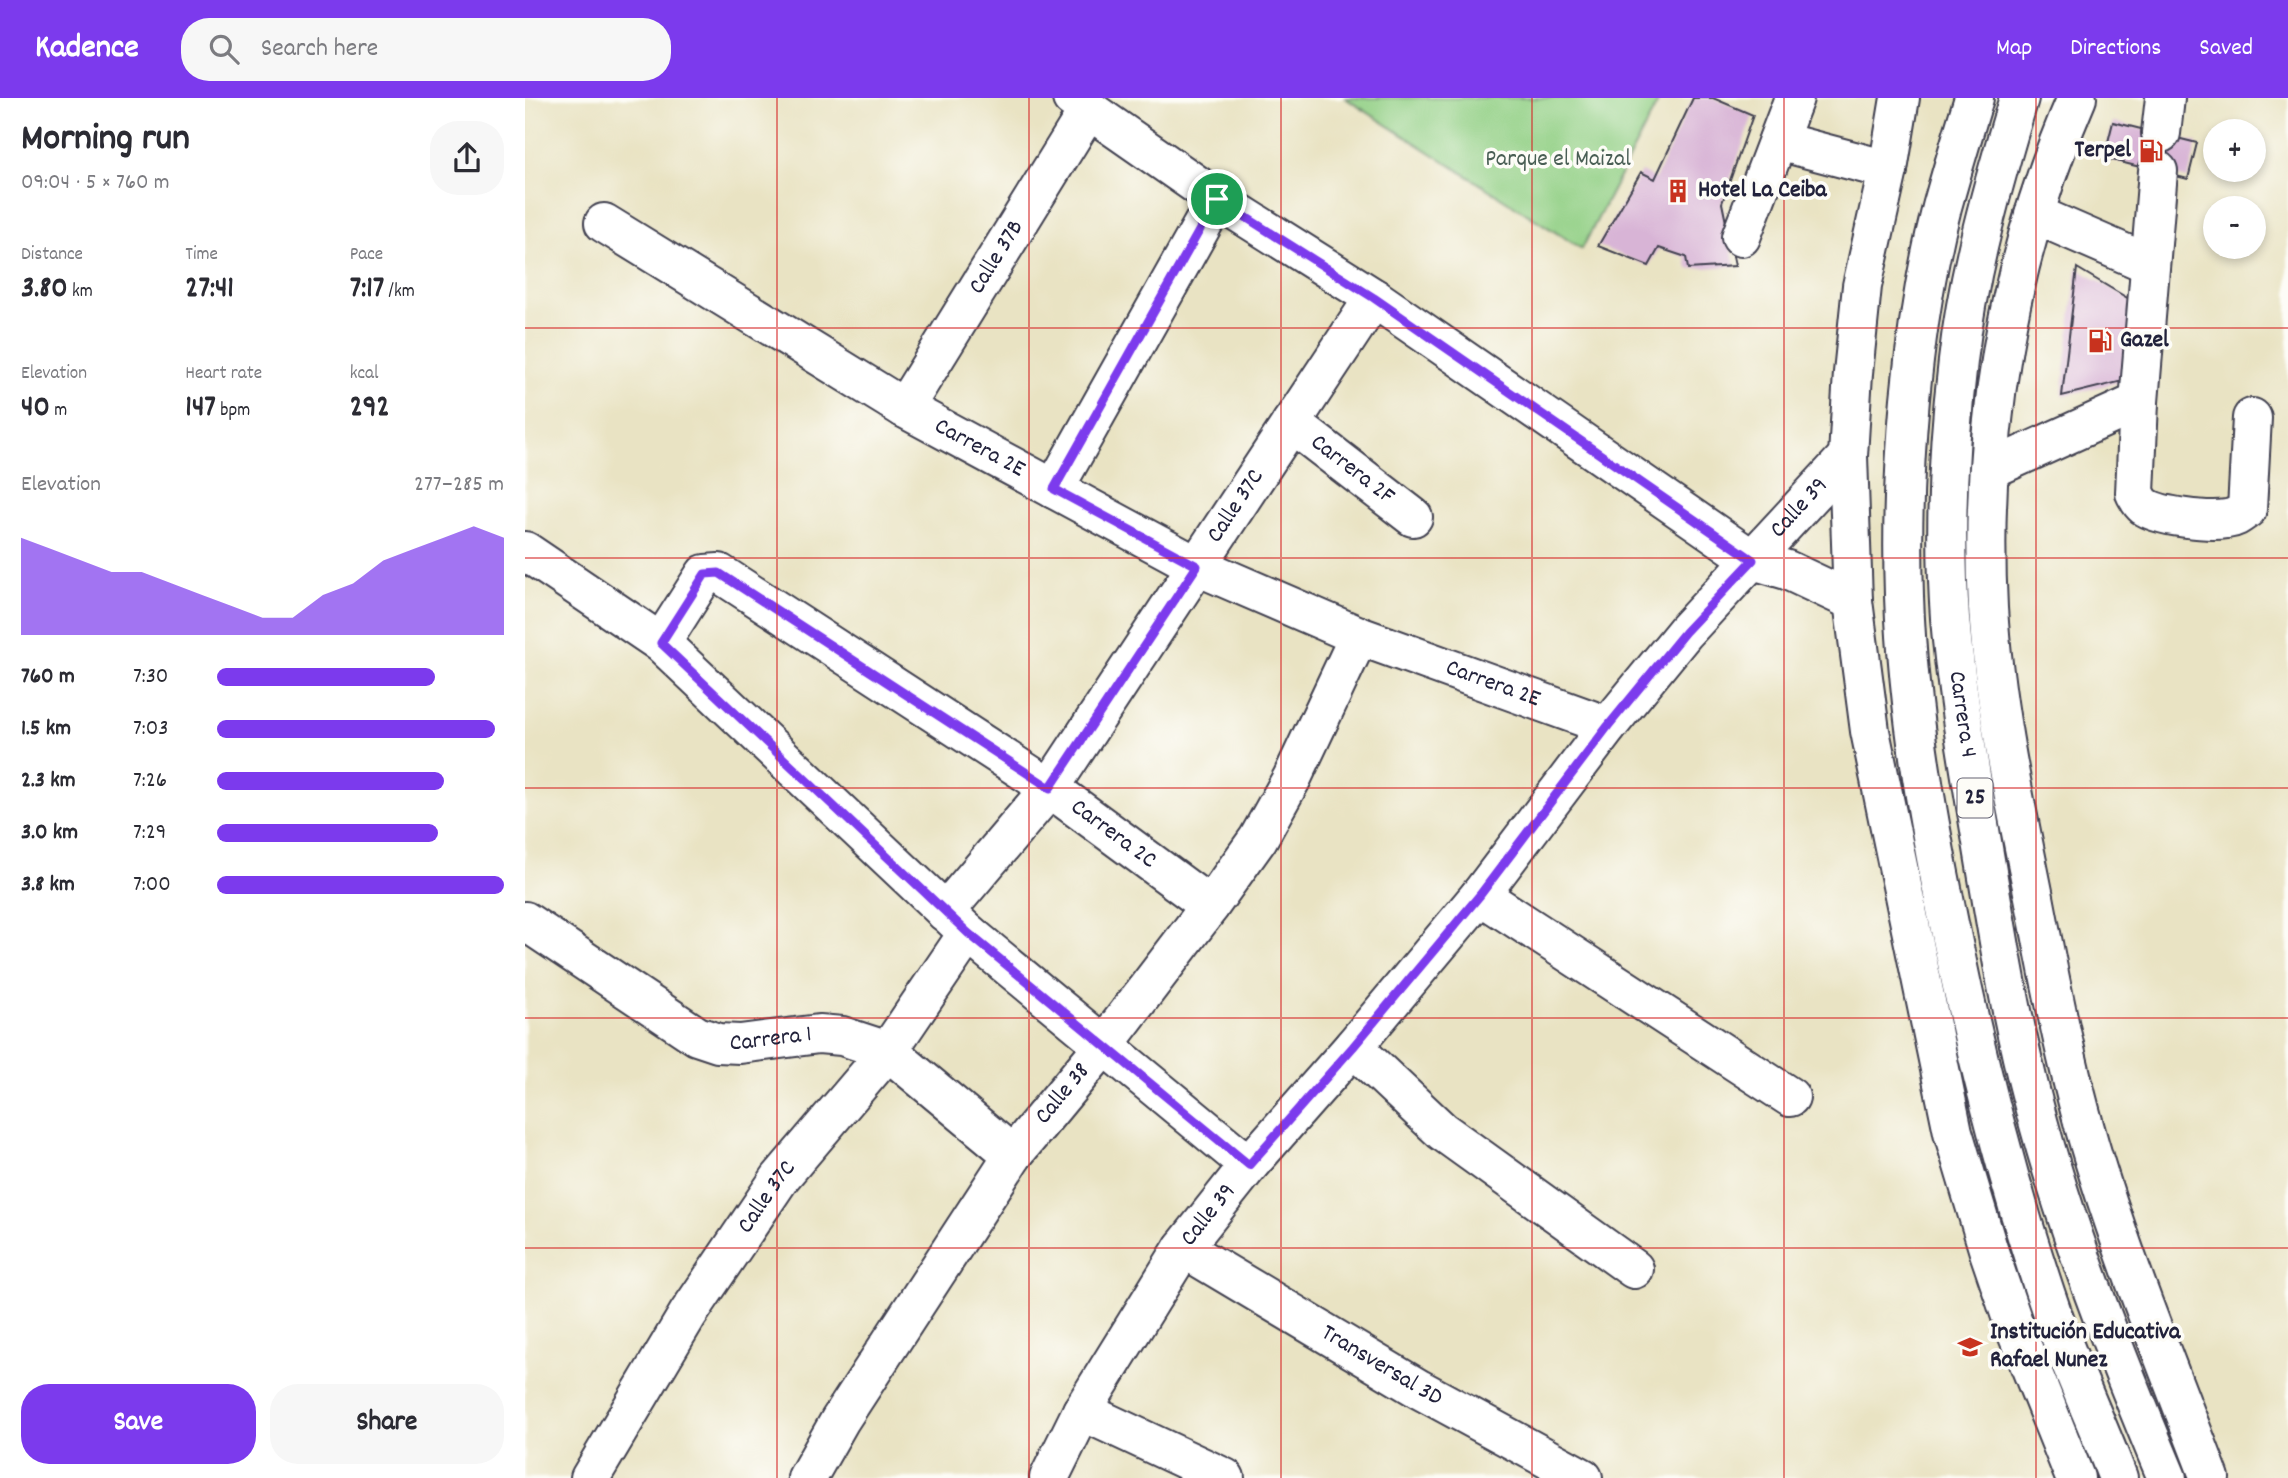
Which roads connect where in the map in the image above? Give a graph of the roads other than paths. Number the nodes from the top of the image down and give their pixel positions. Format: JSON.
{"nodes":[{"id":1,"x":1794,"y":98,"type":"edge"},
{"id":2,"x":1900,"y":98,"type":"edge"},
{"id":3,"x":1974,"y":98,"type":"edge"},
{"id":4,"x":2019,"y":98,"type":"edge"},
{"id":5,"x":2077,"y":98,"type":"edge"},
{"id":6,"x":1081,"y":103,"type":"edge"},
{"id":7,"x":1778,"y":141,"type":"junction"},
{"id":8,"x":1888,"y":170,"type":"junction"},
{"id":9,"x":2158,"y":171,"type":"dead end"},
{"id":10,"x":1217,"y":199,"type":"junction"},
{"id":11,"x":2034,"y":215,"type":"junction"},
{"id":12,"x":604,"y":223,"type":"dead end"},
{"id":13,"x":1741,"y":237,"type":"dead end"},
{"id":14,"x":2149,"y":264,"type":"junction"},
{"id":15,"x":1374,"y":298,"type":"junction"},
{"id":16,"x":2139,"y":402,"type":"junction"},
{"id":17,"x":904,"y":408,"type":"junction"},
{"id":18,"x":2252,"y":418,"type":"dead end"},
{"id":19,"x":1291,"y":423,"type":"junction"},
{"id":20,"x":1848,"y":456,"type":"junction"},
{"id":21,"x":1989,"y":470,"type":"junction"},
{"id":22,"x":1054,"y":489,"type":"junction"},
{"id":23,"x":1413,"y":517,"type":"dead end"},
{"id":24,"x":525,"y":551,"type":"edge"},
{"id":25,"x":1753,"y":560,"type":"junction"},
{"id":26,"x":1197,"y":566,"type":"junction"},
{"id":27,"x":1853,"y":601,"type":"junction"},
{"id":28,"x":1359,"y":636,"type":"junction"},
{"id":29,"x":661,"y":643,"type":"junction"},
{"id":30,"x":1608,"y":726,"type":"junction"},
{"id":31,"x":1050,"y":788,"type":"junction"},
{"id":32,"x":1480,"y":895,"type":"junction"},
{"id":33,"x":1210,"y":906,"type":"junction"},
{"id":34,"x":525,"y":921,"type":"edge"},
{"id":35,"x":957,"y":923,"type":"junction"},
{"id":36,"x":1104,"y":1045,"type":"junction"},
{"id":37,"x":1353,"y":1047,"type":"junction"},
{"id":38,"x":888,"y":1051,"type":"junction"},
{"id":39,"x":1790,"y":1097,"type":"dead end"},
{"id":40,"x":1013,"y":1155,"type":"junction"},
{"id":41,"x":1249,"y":1165,"type":"junction"},
{"id":42,"x":1183,"y":1248,"type":"junction"},
{"id":43,"x":1634,"y":1269,"type":"dead end"},
{"id":44,"x":1082,"y":1411,"type":"junction"},
{"id":45,"x":590,"y":1478,"type":"edge"},
{"id":46,"x":807,"y":1478,"type":"edge"},
{"id":47,"x":1049,"y":1478,"type":"edge"},
{"id":48,"x":1225,"y":1478,"type":"edge"},
{"id":49,"x":1583,"y":1478,"type":"edge"},
{"id":50,"x":2075,"y":1478,"type":"edge"},
{"id":51,"x":2118,"y":1478,"type":"edge"},
{"id":52,"x":2167,"y":1478,"type":"edge"},
{"id":53,"x":2210,"y":1478,"type":"edge"}],
"edges":[{"from":1,"to":7,"type":"main road"},
{"from":2,"to":8,"type":"main road"},
{"from":3,"to":51,"type":"main road","name":"Carrera 4","number":"25"},
{"from":4,"to":52,"type":"main road","name":"Carrera 4","number":"25"},
{"from":5,"to":11,"type":"main road"},
{"from":6,"to":10,"type":"main road"},
{"from":6,"to":17,"type":"main road","name":"Calle 37B"},
{"from":7,"to":8,"type":"main road"},
{"from":7,"to":13,"type":"main road"},
{"from":8,"to":20,"type":"main road"},
{"from":9,"to":14,"type":"main road"},
{"from":10,"to":15,"type":"main road"},
{"from":10,"to":22,"type":"main road"},
{"from":11,"to":14,"type":"main road"},
{"from":11,"to":21,"type":"main road"},
{"from":12,"to":17,"type":"main road","name":"Carrera 2E"},
{"from":14,"to":16,"type":"main road"},
{"from":15,"to":19,"type":"main road","name":"Calle 37C"},
{"from":15,"to":25,"type":"main road"},
{"from":16,"to":18,"type":"main road"},
{"from":16,"to":21,"type":"main road"},
{"from":17,"to":22,"type":"main road","name":"Carrera 2E"},
{"from":19,"to":23,"type":"main road","name":"Carrera 2F"},
{"from":19,"to":26,"type":"main road","name":"Calle 37C"},
{"from":20,"to":25,"type":"main road","name":"Calle 39"},
{"from":20,"to":27,"type":"main road"},
{"from":21,"to":53,"type":"main road"},
{"from":22,"to":26,"type":"main road","name":"Carrera 2E"},
{"from":24,"to":29,"type":"main road"},
{"from":25,"to":27,"type":"main road","name":"Calle 39"},
{"from":25,"to":30,"type":"main road","name":"Calle 39"},
{"from":26,"to":28,"type":"main road","name":"Carrera 2E"},
{"from":26,"to":31,"type":"main road","name":"Calle 37C"},
{"from":27,"to":50,"type":"main road"},
{"from":28,"to":30,"type":"main road","name":"Carrera 2E"},
{"from":28,"to":33,"type":"main road","name":"Calle 38"},
{"from":29,"to":31,"type":"main road","name":"Carrera 2C"},
{"from":29,"to":35,"type":"main road"},
{"from":30,"to":32,"type":"main road","name":"Calle 39"},
{"from":31,"to":33,"type":"main road","name":"Carrera 2C"},
{"from":31,"to":35,"type":"main road","name":"Calle 37C"},
{"from":32,"to":37,"type":"main road","name":"Calle 39"},
{"from":32,"to":39,"type":"main road"},
{"from":33,"to":36,"type":"main road","name":"Calle 38"},
{"from":34,"to":38,"type":"main road","name":"Carrera 1"},
{"from":35,"to":36,"type":"main road"},
{"from":35,"to":38,"type":"main road","name":"Calle 37C"},
{"from":36,"to":40,"type":"main road","name":"Calle 38"},
{"from":36,"to":41,"type":"main road"},
{"from":37,"to":41,"type":"main road","name":"Calle 39"},
{"from":37,"to":43,"type":"main road"},
{"from":38,"to":40,"type":"main road","name":"Carrera 1"},
{"from":38,"to":45,"type":"main road","name":"Calle 37C"},
{"from":40,"to":46,"type":"main road","name":"Calle 38"},
{"from":41,"to":42,"type":"main road","name":"Calle 39"},
{"from":42,"to":44,"type":"main road","name":"Calle 39"},
{"from":42,"to":49,"type":"main road","name":"Transversal 3D"},
{"from":44,"to":47,"type":"main road","name":"Calle 39"},
{"from":44,"to":48,"type":"main road"}]}
